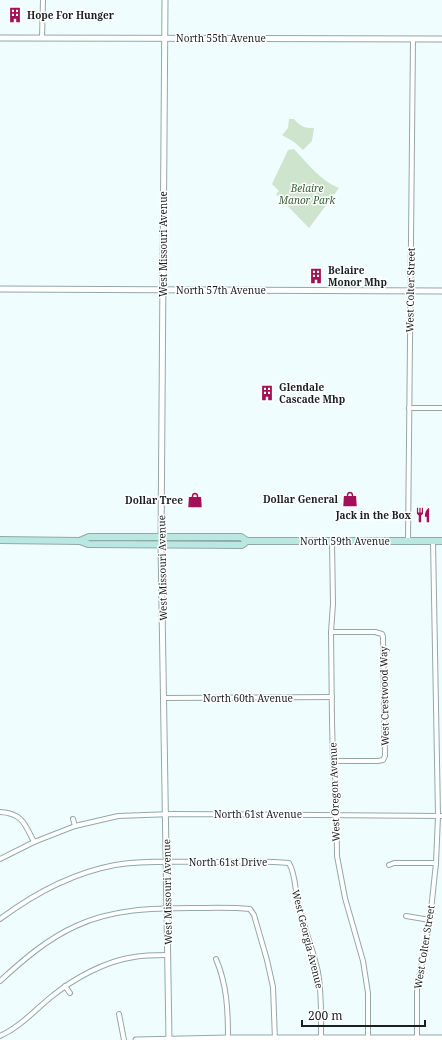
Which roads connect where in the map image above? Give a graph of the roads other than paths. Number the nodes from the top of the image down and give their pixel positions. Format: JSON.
{"nodes":[{"id":1,"x":43,"y":0,"type":"edge"},
{"id":2,"x":165,"y":0,"type":"edge"},
{"id":3,"x":0,"y":38,"type":"edge"},
{"id":4,"x":42,"y":38,"type":"junction"},
{"id":5,"x":165,"y":38,"type":"junction"},
{"id":6,"x":413,"y":39,"type":"junction"},
{"id":7,"x":442,"y":39,"type":"edge"},
{"id":8,"x":0,"y":289,"type":"edge"},
{"id":9,"x":163,"y":290,"type":"junction"},
{"id":10,"x":410,"y":291,"type":"junction"},
{"id":11,"x":442,"y":291,"type":"edge"},
{"id":12,"x":409,"y":408,"type":"junction"},
{"id":13,"x":442,"y":408,"type":"edge"},
{"id":14,"x":161,"y":537,"type":"junction"},
{"id":15,"x":0,"y":540,"type":"edge"},
{"id":16,"x":80,"y":541,"type":"junction"},
{"id":17,"x":247,"y":541,"type":"junction"},
{"id":18,"x":332,"y":541,"type":"junction"},
{"id":19,"x":433,"y":541,"type":"junction"},
{"id":20,"x":442,"y":541,"type":"edge"},
{"id":21,"x":408,"y":542,"type":"junction"},
{"id":22,"x":161,"y":544,"type":"junction"},
{"id":23,"x":331,"y":632,"type":"junction"},
{"id":24,"x":332,"y":697,"type":"junction"},
{"id":25,"x":164,"y":698,"type":"junction"},
{"id":26,"x":333,"y":762,"type":"junction"},
{"id":27,"x":0,"y":812,"type":"edge"},
{"id":28,"x":166,"y":814,"type":"junction"},
{"id":29,"x":336,"y":815,"type":"junction"},
{"id":30,"x":440,"y":816,"type":"edge"},
{"id":31,"x":73,"y":819,"type":"dead end"},
{"id":32,"x":75,"y":826,"type":"junction"},
{"id":33,"x":34,"y":842,"type":"junction"},
{"id":34,"x":0,"y":859,"type":"edge"},
{"id":35,"x":166,"y":862,"type":"junction"},
{"id":36,"x":289,"y":863,"type":"joint"},
{"id":37,"x":436,"y":863,"type":"junction"},
{"id":38,"x":389,"y":865,"type":"dead end"},
{"id":39,"x":167,"y":908,"type":"junction"},
{"id":40,"x":406,"y":916,"type":"dead end"},
{"id":41,"x":0,"y":919,"type":"edge"},
{"id":42,"x":430,"y":920,"type":"junction"},
{"id":43,"x":168,"y":955,"type":"junction"},
{"id":44,"x":216,"y":959,"type":"dead end"},
{"id":45,"x":0,"y":981,"type":"edge"},
{"id":46,"x":65,"y":986,"type":"junction"},
{"id":47,"x":70,"y":993,"type":"dead end"},
{"id":48,"x":119,"y":1014,"type":"dead end"},
{"id":49,"x":0,"y":1036,"type":"edge"},
{"id":50,"x":228,"y":1038,"type":"junction"},
{"id":51,"x":442,"y":1038,"type":"edge"},
{"id":52,"x":169,"y":1039,"type":"edge"},
{"id":53,"x":275,"y":1039,"type":"edge"},
{"id":54,"x":321,"y":1039,"type":"edge"},
{"id":55,"x":368,"y":1039,"type":"edge"},
{"id":56,"x":417,"y":1039,"type":"edge"},
{"id":57,"x":124,"y":1040,"type":"edge"},
{"id":58,"x":136,"y":1040,"type":"edge"}],
"edges":[{"from":1,"to":4,"type":"street"},
{"from":2,"to":5,"type":"street","name":"West Missouri Avenue"},
{"from":3,"to":4,"type":"street","name":"North 55th Avenue"},
{"from":4,"to":5,"type":"street","name":"North 55th Avenue"},
{"from":5,"to":6,"type":"street","name":"North 55th Avenue"},
{"from":5,"to":9,"type":"street","name":"West Missouri Avenue"},
{"from":6,"to":7,"type":"street","name":"North 55th Avenue"},
{"from":6,"to":10,"type":"street","name":"West Colter Street"},
{"from":8,"to":9,"type":"street","name":"North 57th Avenue"},
{"from":9,"to":10,"type":"street","name":"North 57th Avenue"},
{"from":9,"to":14,"type":"street","name":"West Missouri Avenue"},
{"from":10,"to":11,"type":"street","name":"North 57th Avenue"},
{"from":10,"to":12,"type":"street","name":"West Colter Street"},
{"from":12,"to":13,"type":"street"},
{"from":12,"to":21,"type":"street","name":"West Colter Street"},
{"from":14,"to":16,"type":"main road","name":"North 59th Avenue"},
{"from":14,"to":17,"type":"main road","name":"North 59th Avenue"},
{"from":14,"to":22,"type":"street","name":"West Missouri Avenue"},
{"from":15,"to":16,"type":"main road","name":"North 59th Avenue"},
{"from":16,"to":22,"type":"main road","name":"North 59th Avenue"},
{"from":17,"to":18,"type":"main road","name":"North 59th Avenue"},
{"from":17,"to":22,"type":"main road","name":"North 59th Avenue"},
{"from":18,"to":21,"type":"main road","name":"North 59th Avenue"},
{"from":18,"to":23,"type":"street","name":"West Oregon Avenue"},
{"from":19,"to":20,"type":"main road","name":"North 59th Avenue"},
{"from":19,"to":21,"type":"main road","name":"North 59th Avenue"},
{"from":19,"to":30,"type":"street","name":"West Colter Street"},
{"from":22,"to":25,"type":"street","name":"West Missouri Avenue"},
{"from":23,"to":24,"type":"street","name":"West Oregon Avenue"},
{"from":23,"to":26,"type":"street","name":"West Crestwood Way"},
{"from":24,"to":25,"type":"street","name":"North 60th Avenue"},
{"from":24,"to":26,"type":"street","name":"West Oregon Avenue"},
{"from":25,"to":28,"type":"street","name":"West Missouri Avenue"},
{"from":26,"to":29,"type":"street","name":"West Oregon Avenue"},
{"from":27,"to":33,"type":"street"},
{"from":28,"to":29,"type":"street","name":"North 61st Avenue"},
{"from":28,"to":32,"type":"street","name":"North 61st Avenue"},
{"from":28,"to":35,"type":"street","name":"West Missouri Avenue"},
{"from":29,"to":30,"type":"street","name":"North 61st Avenue"},
{"from":29,"to":55,"type":"street","name":"West Oregon Avenue"},
{"from":30,"to":37,"type":"street","name":"West Colter Street"},
{"from":31,"to":32,"type":"street"},
{"from":32,"to":33,"type":"street","name":"North 61st Avenue"},
{"from":33,"to":34,"type":"street","name":"North 61st Avenue"},
{"from":35,"to":36,"type":"street","name":"North 61st Drive"},
{"from":35,"to":39,"type":"street","name":"West Missouri Avenue"},
{"from":35,"to":41,"type":"street","name":"North 61st Drive"},
{"from":36,"to":54,"type":"street","name":"West Georgia Avenue"},
{"from":37,"to":38,"type":"street"},
{"from":37,"to":42,"type":"street","name":"West Colter Street"},
{"from":39,"to":43,"type":"street","name":"West Missouri Avenue"},
{"from":39,"to":45,"type":"street"},
{"from":39,"to":53,"type":"street"},
{"from":40,"to":42,"type":"street"},
{"from":42,"to":56,"type":"street","name":"West Colter Street"},
{"from":43,"to":46,"type":"street"},
{"from":43,"to":52,"type":"street","name":"West Missouri Avenue"},
{"from":44,"to":50,"type":"street"},
{"from":46,"to":47,"type":"street"},
{"from":46,"to":49,"type":"street"},
{"from":48,"to":57,"type":"street"},
{"from":50,"to":52,"type":"street"},
{"from":50,"to":53,"type":"street"},
{"from":51,"to":56,"type":"street"},
{"from":52,"to":58,"type":"street"},
{"from":53,"to":54,"type":"street"},
{"from":54,"to":55,"type":"street"},
{"from":55,"to":56,"type":"street"}]}
